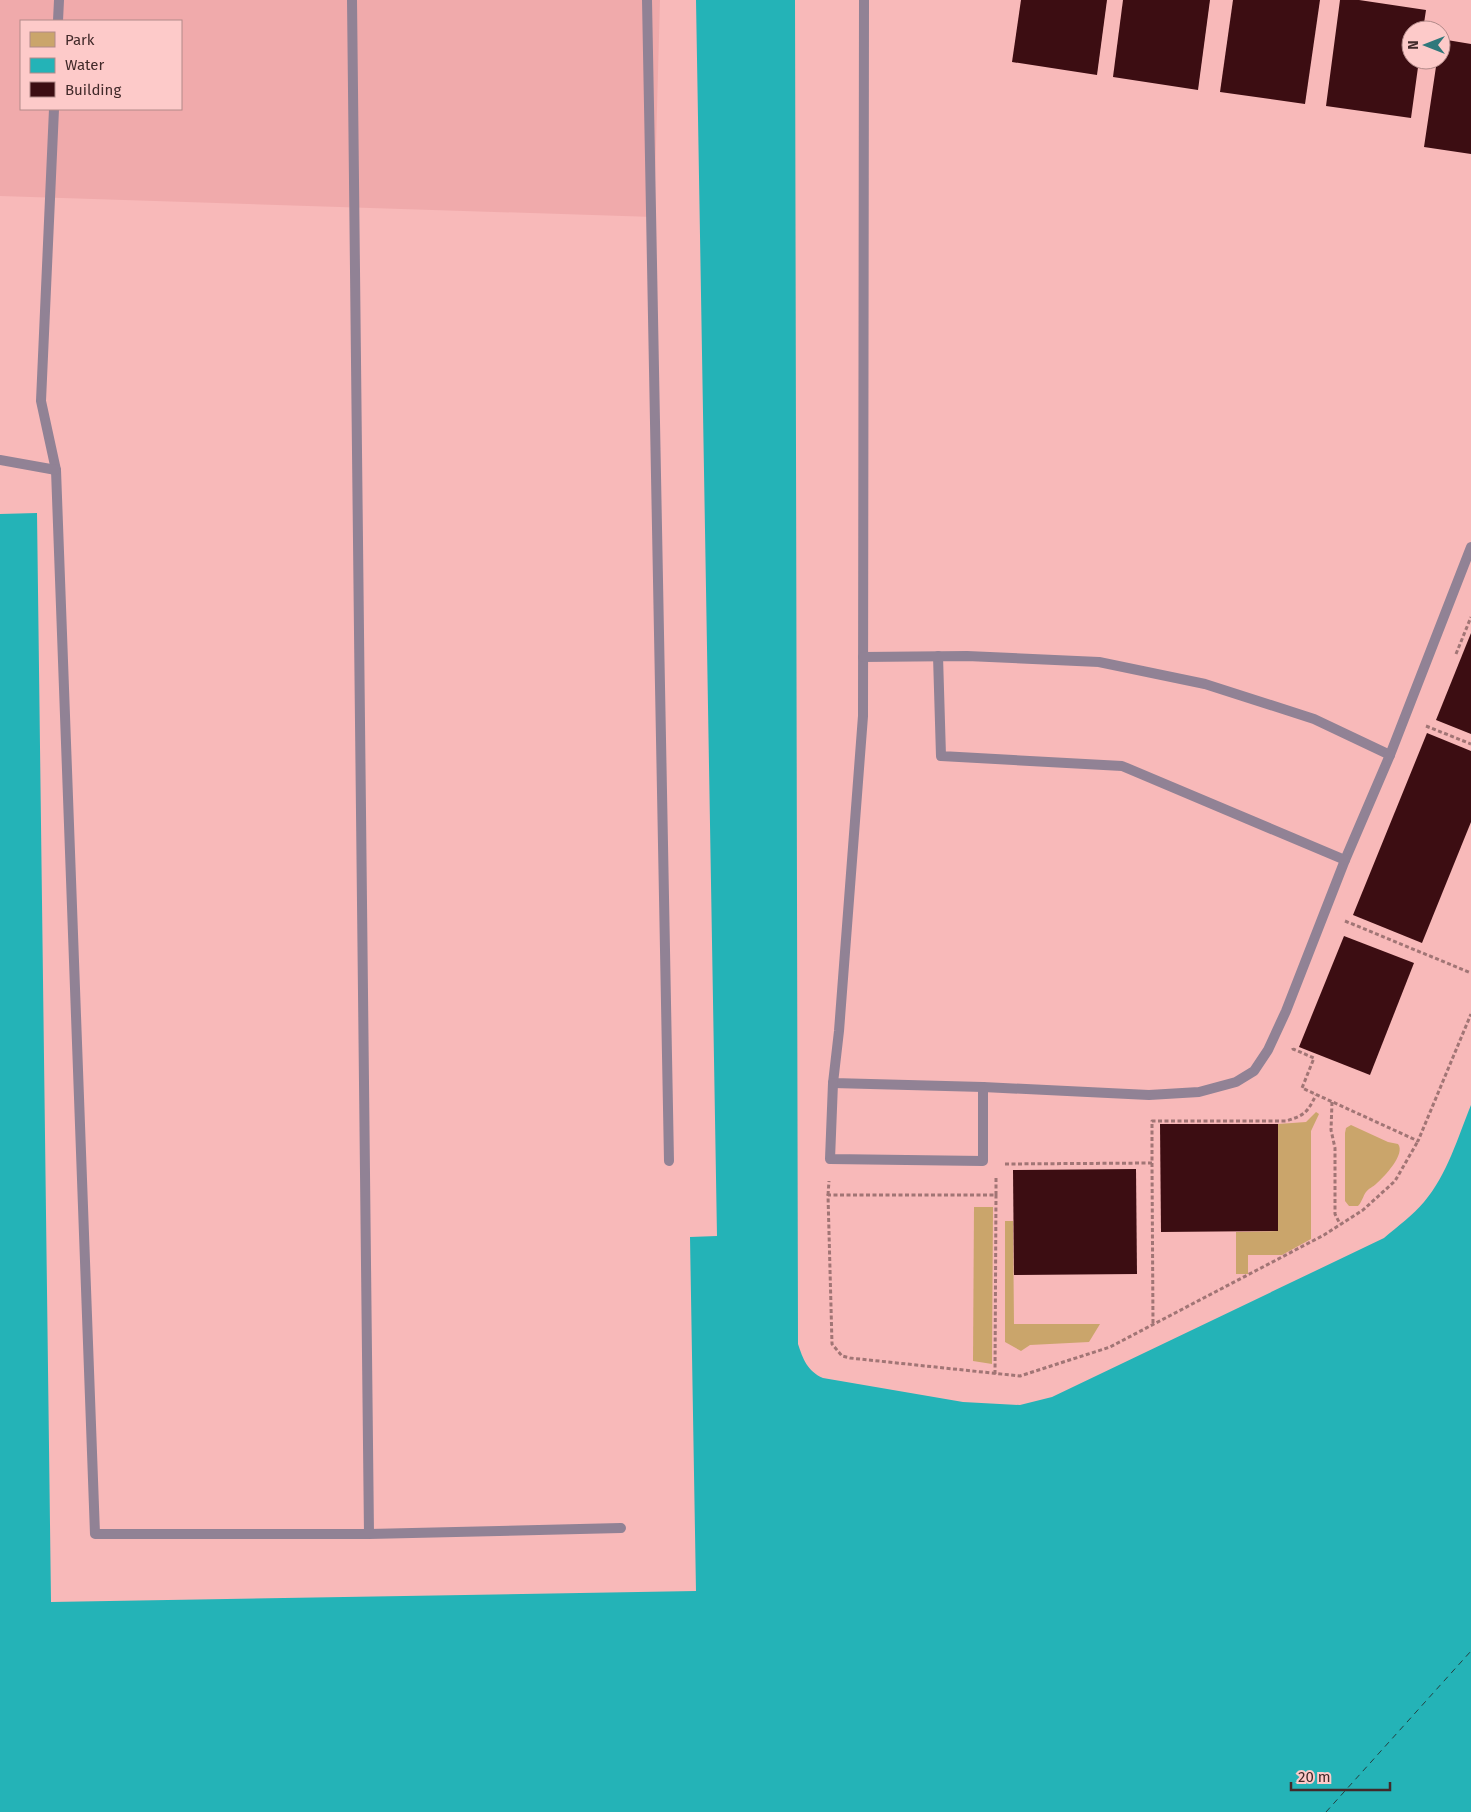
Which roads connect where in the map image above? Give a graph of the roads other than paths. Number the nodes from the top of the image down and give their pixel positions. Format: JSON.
{"nodes":[{"id":1,"x":59,"y":0,"type":"edge"},
{"id":2,"x":352,"y":0,"type":"edge"},
{"id":3,"x":647,"y":0,"type":"edge"},
{"id":4,"x":864,"y":0,"type":"edge"},
{"id":5,"x":58,"y":20,"type":"edge"},
{"id":6,"x":54,"y":110,"type":"edge"},
{"id":7,"x":0,"y":460,"type":"edge"},
{"id":8,"x":56,"y":470,"type":"junction"},
{"id":9,"x":1471,"y":548,"type":"edge"},
{"id":10,"x":938,"y":656,"type":"junction"},
{"id":11,"x":863,"y":658,"type":"junction"},
{"id":12,"x":1390,"y":755,"type":"junction"},
{"id":13,"x":1345,"y":860,"type":"junction"},
{"id":14,"x":832,"y":1083,"type":"junction"},
{"id":15,"x":984,"y":1087,"type":"junction"},
{"id":16,"x":668,"y":1161,"type":"dead end"},
{"id":17,"x":621,"y":1528,"type":"dead end"},
{"id":18,"x":370,"y":1534,"type":"junction"}],
"edges":[{"from":1,"to":5,"type":"lane"},
{"from":2,"to":18,"type":"lane"},
{"from":3,"to":16,"type":"lane"},
{"from":4,"to":11,"type":"lane"},
{"from":6,"to":8,"type":"lane"},
{"from":7,"to":8,"type":"lane"},
{"from":8,"to":18,"type":"lane"},
{"from":9,"to":12,"type":"lane"},
{"from":10,"to":11,"type":"lane"},
{"from":10,"to":12,"type":"lane"},
{"from":10,"to":13,"type":"lane"},
{"from":11,"to":14,"type":"lane"},
{"from":12,"to":13,"type":"lane"},
{"from":13,"to":15,"type":"lane"},
{"from":14,"to":15,"type":"lane"},
{"from":14,"to":15,"type":"lane"},
{"from":17,"to":18,"type":"lane"}]}
